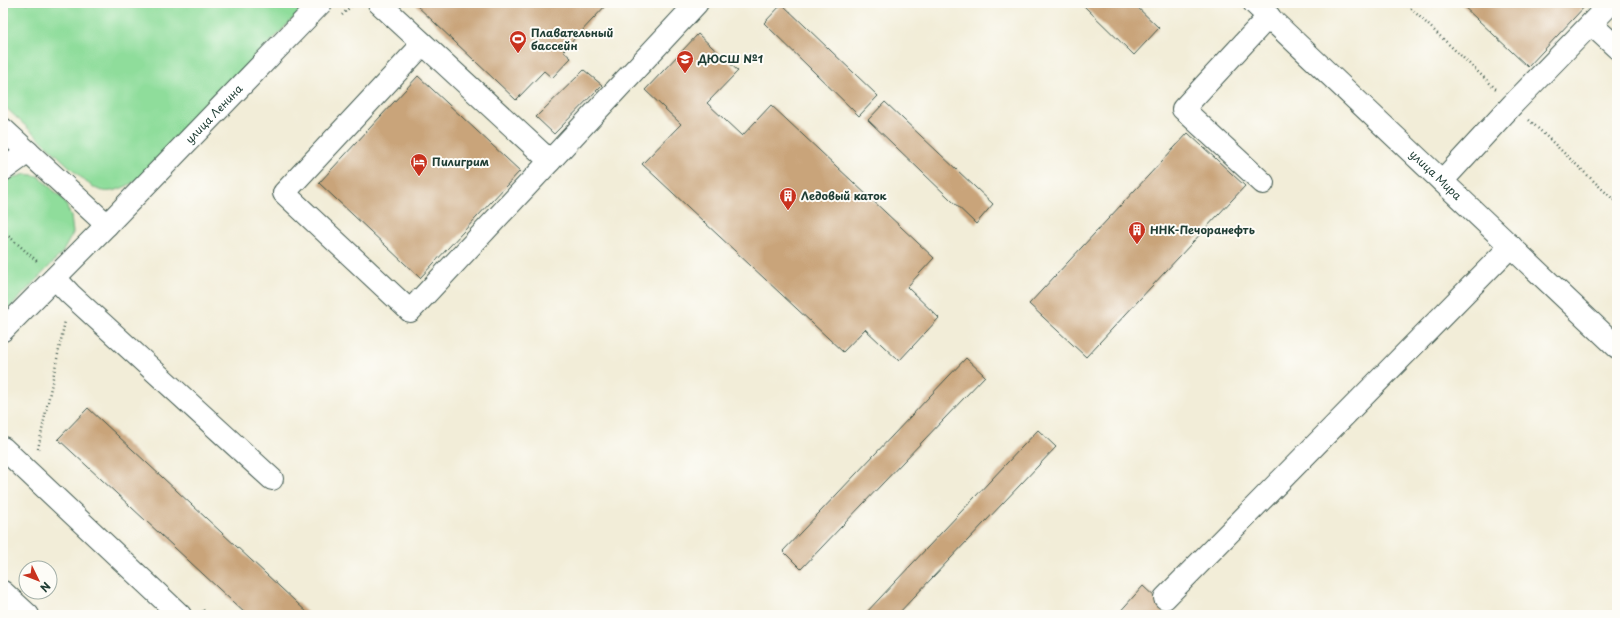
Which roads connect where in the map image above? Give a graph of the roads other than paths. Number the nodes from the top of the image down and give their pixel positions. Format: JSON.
{"nodes":[{"id":1,"x":321,"y":3,"type":"edge"},
{"id":2,"x":379,"y":3,"type":"edge"},
{"id":3,"x":697,"y":3,"type":"edge"},
{"id":4,"x":1611,"y":3,"type":"edge"},
{"id":5,"x":1262,"y":10,"type":"edge"},
{"id":6,"x":1591,"y":24,"type":"junction"},
{"id":7,"x":423,"y":44,"type":"junction"},
{"id":8,"x":1617,"y":48,"type":"edge"},
{"id":9,"x":3,"y":128,"type":"edge"},
{"id":10,"x":28,"y":152,"type":"junction"},
{"id":11,"x":550,"y":161,"type":"junction"},
{"id":12,"x":3,"y":170,"type":"edge"},
{"id":13,"x":1442,"y":181,"type":"junction"},
{"id":14,"x":1263,"y":184,"type":"dead end"},
{"id":15,"x":108,"y":225,"type":"junction"},
{"id":16,"x":1511,"y":246,"type":"junction"},
{"id":17,"x":55,"y":278,"type":"junction"},
{"id":18,"x":3,"y":330,"type":"edge"},
{"id":19,"x":1617,"y":347,"type":"edge"},
{"id":20,"x":3,"y":448,"type":"edge"},
{"id":21,"x":272,"y":479,"type":"dead end"},
{"id":22,"x":3,"y":592,"type":"edge"},
{"id":23,"x":1165,"y":598,"type":"dead end"},
{"id":24,"x":28,"y":615,"type":"edge"},
{"id":25,"x":180,"y":615,"type":"edge"}],
"edges":[{"from":1,"to":15,"type":"main road","name":"улица Ленина"},
{"from":2,"to":7,"type":"main road"},
{"from":3,"to":11,"type":"main road"},
{"from":4,"to":6,"type":"main road"},
{"from":5,"to":13,"type":"main road","name":"улица Мира"},
{"from":5,"to":14,"type":"main road"},
{"from":6,"to":8,"type":"main road"},
{"from":6,"to":13,"type":"main road"},
{"from":7,"to":11,"type":"main road"},
{"from":7,"to":11,"type":"main road"},
{"from":9,"to":10,"type":"main road"},
{"from":10,"to":12,"type":"main road"},
{"from":10,"to":15,"type":"main road"},
{"from":13,"to":16,"type":"main road","name":"улица Мира"},
{"from":15,"to":17,"type":"main road","name":"улица Ленина"},
{"from":16,"to":19,"type":"main road","name":"улица Мира"},
{"from":16,"to":23,"type":"main road"},
{"from":17,"to":18,"type":"main road","name":"улица Ленина"},
{"from":17,"to":21,"type":"main road"},
{"from":20,"to":25,"type":"main road"},
{"from":22,"to":24,"type":"main road"}]}
